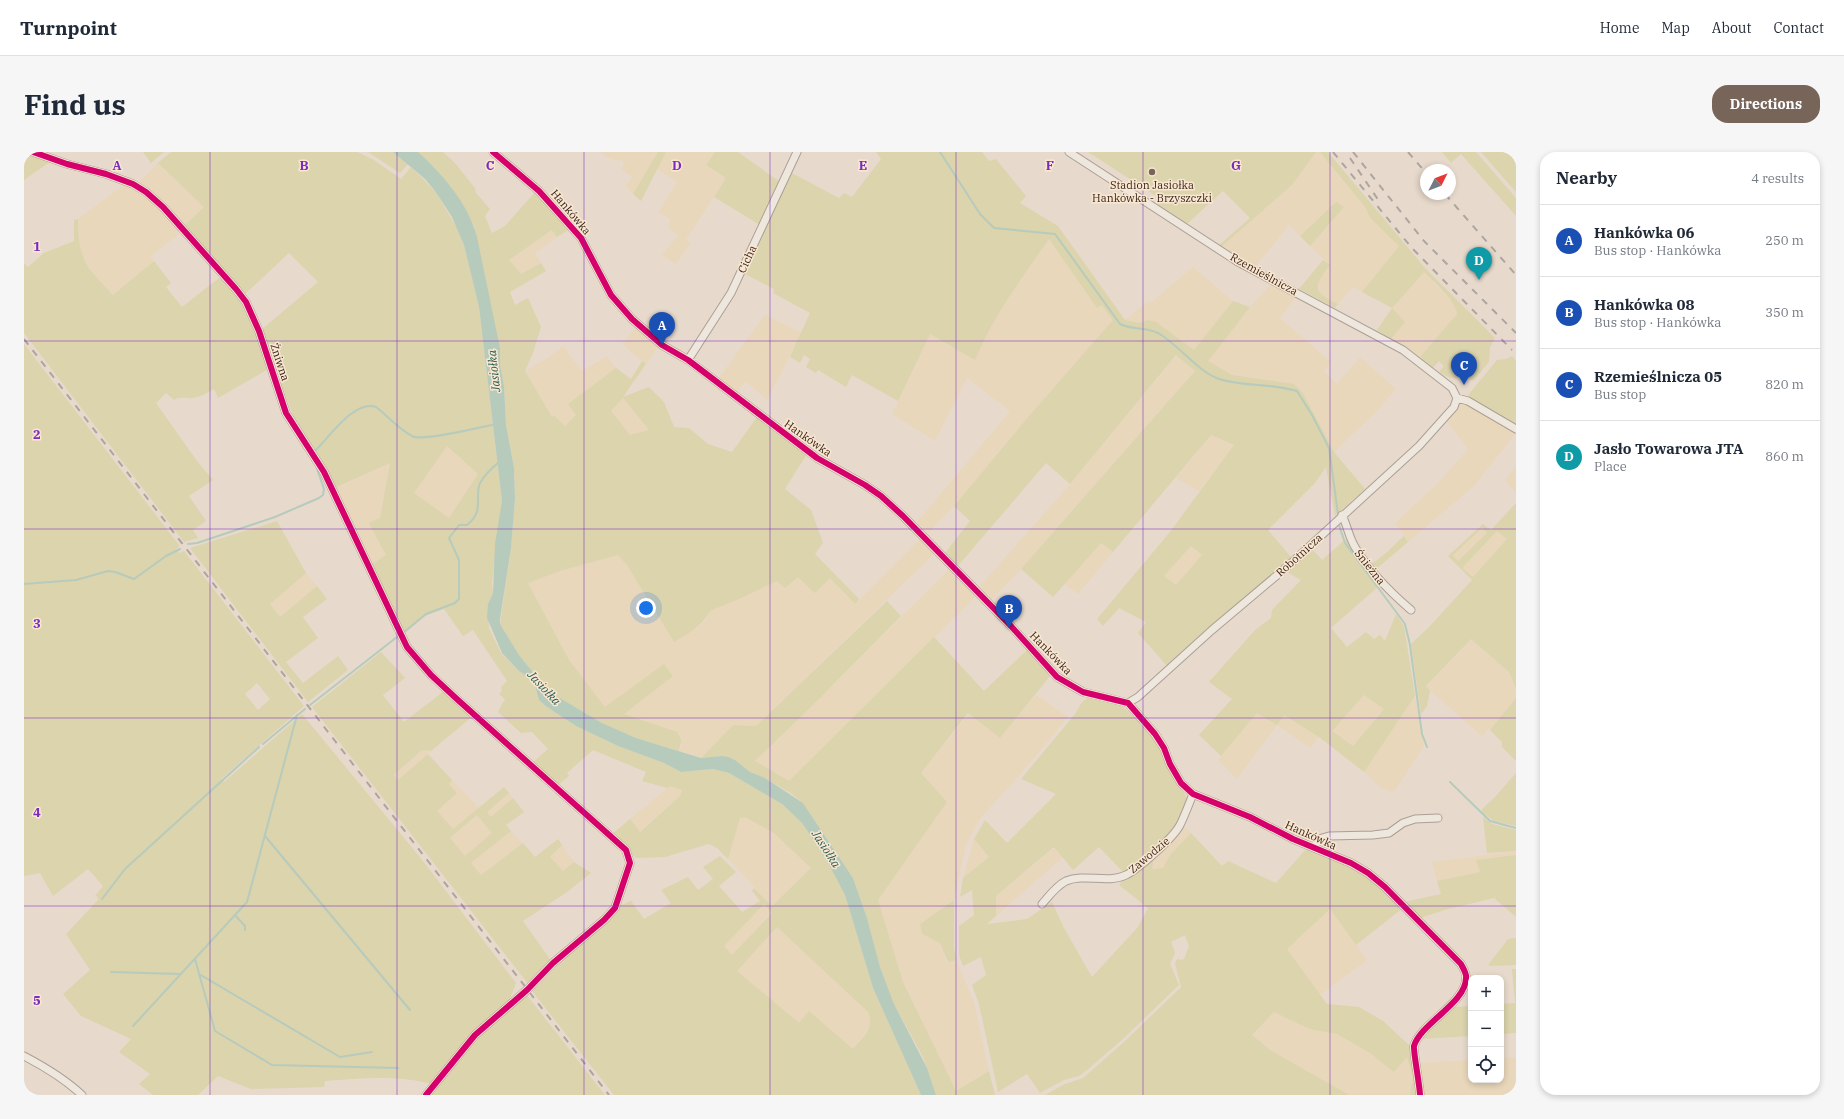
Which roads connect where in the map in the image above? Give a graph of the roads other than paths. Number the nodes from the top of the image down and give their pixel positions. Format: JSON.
{"nodes":[{"id":1,"x":33,"y":152,"type":"edge"},
{"id":2,"x":493,"y":152,"type":"edge"},
{"id":3,"x":796,"y":152,"type":"edge"},
{"id":4,"x":1069,"y":152,"type":"edge"},
{"id":5,"x":688,"y":360,"type":"junction"},
{"id":6,"x":1457,"y":397,"type":"junction"},
{"id":7,"x":1516,"y":429,"type":"edge"},
{"id":8,"x":1342,"y":515,"type":"junction"},
{"id":9,"x":1411,"y":610,"type":"dead end"},
{"id":10,"x":1128,"y":703,"type":"junction"},
{"id":11,"x":1193,"y":794,"type":"junction"},
{"id":12,"x":1438,"y":818,"type":"dead end"},
{"id":13,"x":1313,"y":847,"type":"junction"},
{"id":14,"x":1042,"y":904,"type":"dead end"},
{"id":15,"x":24,"y":1056,"type":"edge"},
{"id":16,"x":82,"y":1095,"type":"edge"},
{"id":17,"x":426,"y":1095,"type":"edge"},
{"id":18,"x":1420,"y":1095,"type":"edge"}],
"edges":[{"from":1,"to":17,"type":"street","name":"Żniwna"},
{"from":2,"to":5,"type":"street","name":"Hankówka"},
{"from":3,"to":5,"type":"street","name":"Cicha"},
{"from":4,"to":6,"type":"street","name":"Rzemieślnicza"},
{"from":5,"to":10,"type":"street","name":"Hankówka"},
{"from":6,"to":7,"type":"street"},
{"from":6,"to":8,"type":"street","name":"Robotnicza"},
{"from":8,"to":9,"type":"street","name":"Śnieżna"},
{"from":8,"to":10,"type":"street","name":"Robotnicza"},
{"from":10,"to":11,"type":"street","name":"Hankówka"},
{"from":11,"to":13,"type":"street","name":"Hankówka"},
{"from":11,"to":14,"type":"street","name":"Zawodzie"},
{"from":12,"to":13,"type":"street"},
{"from":13,"to":18,"type":"street","name":"Hankówka"},
{"from":15,"to":16,"type":"street"}]}
